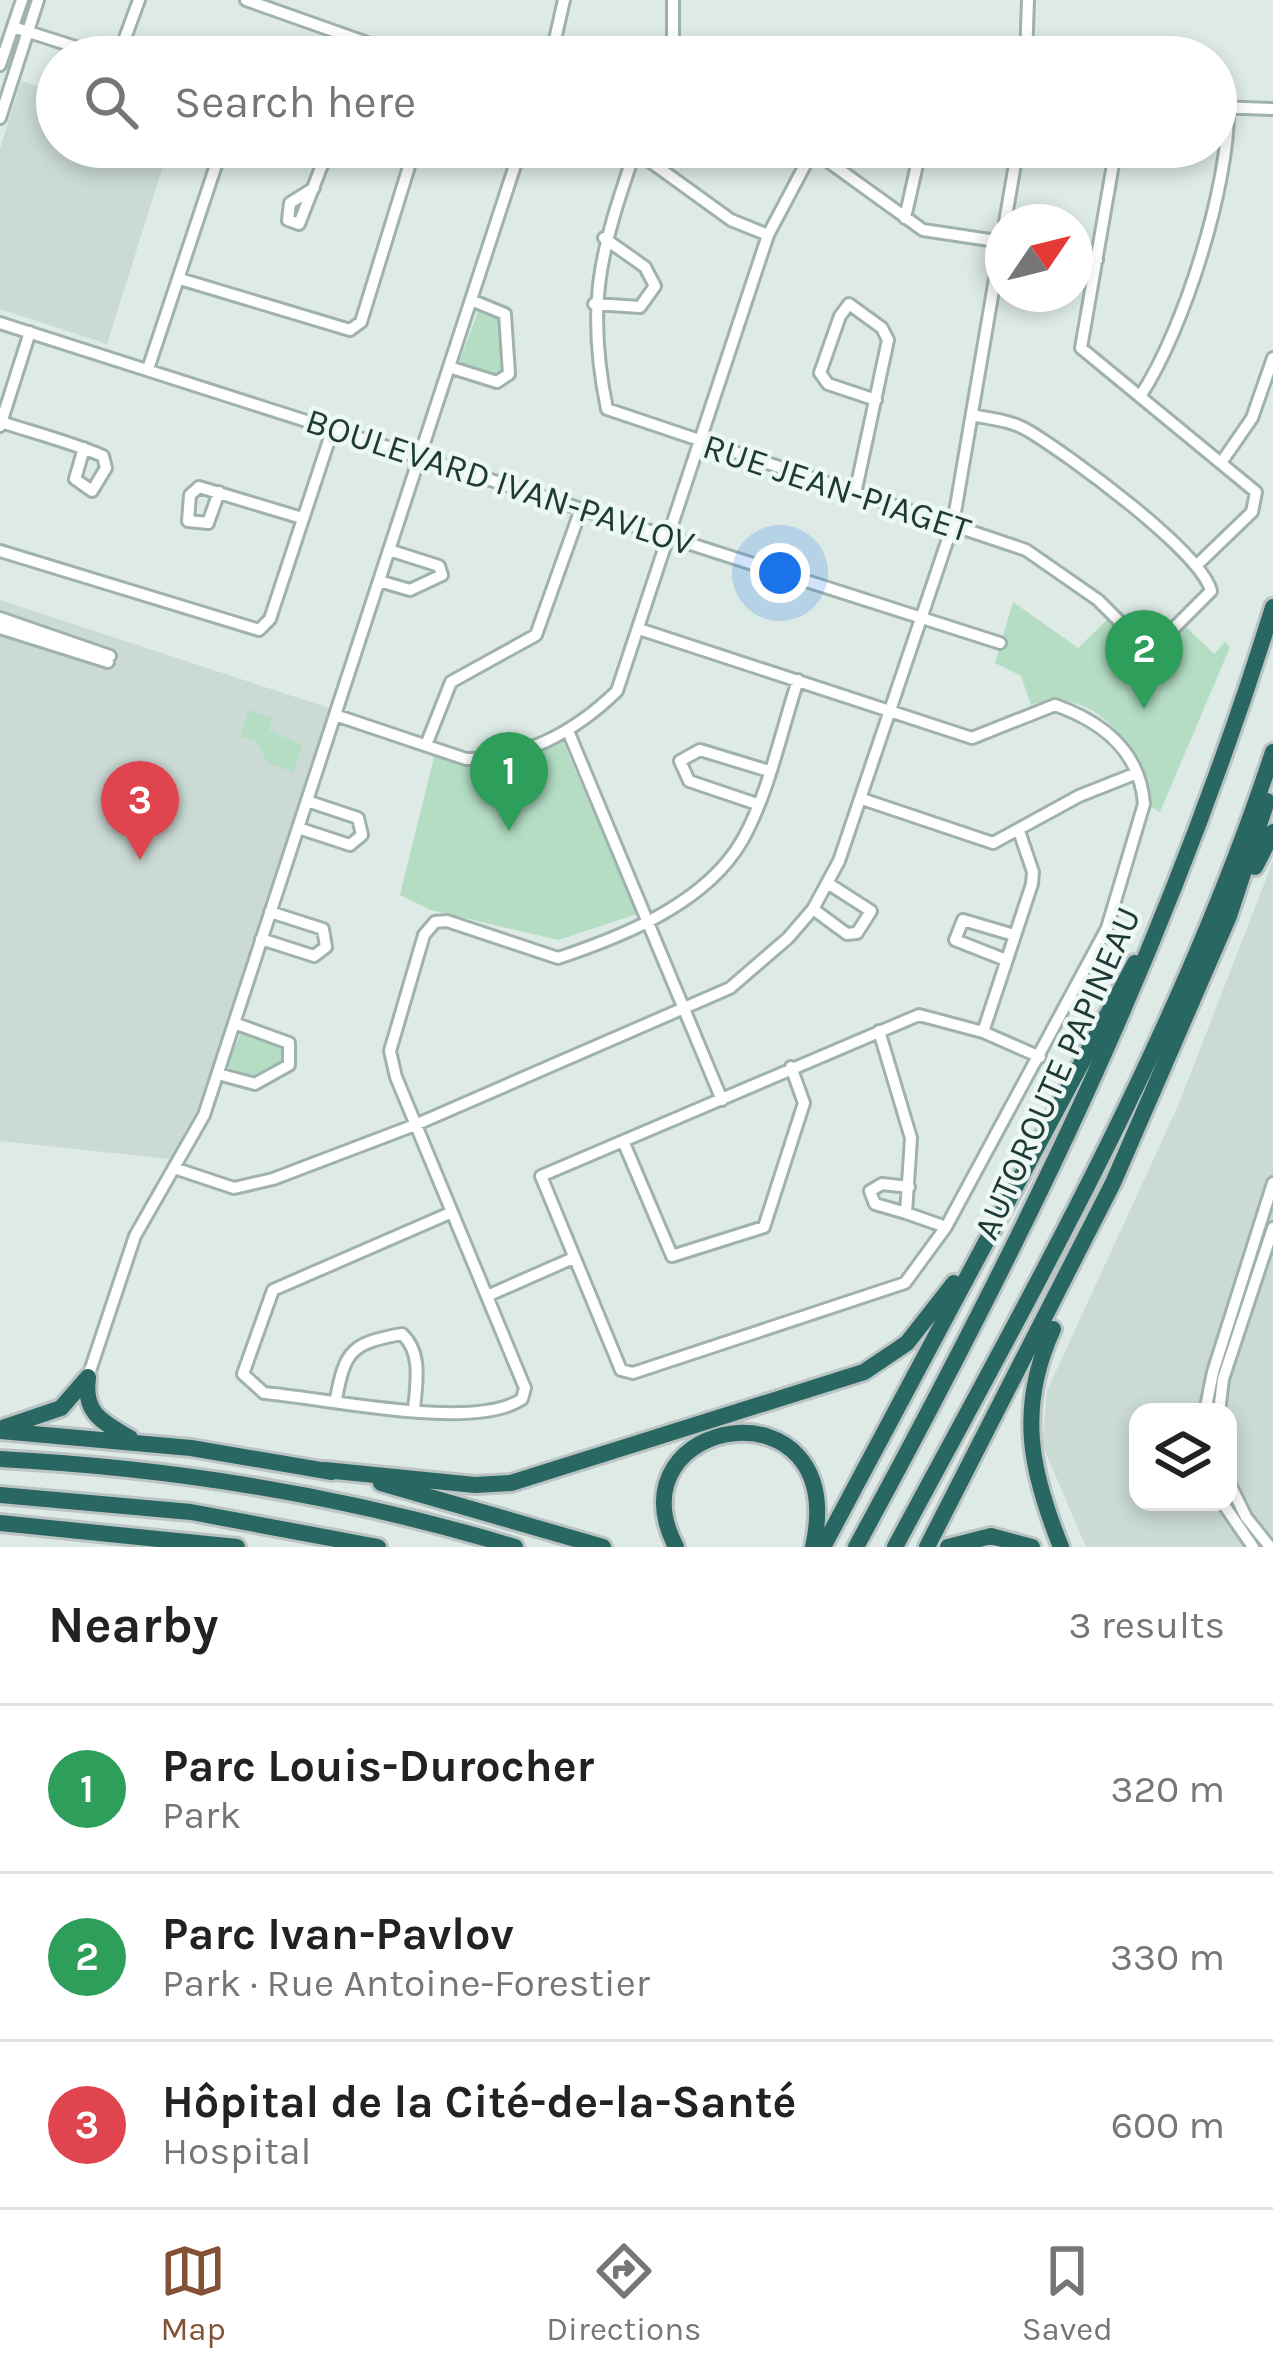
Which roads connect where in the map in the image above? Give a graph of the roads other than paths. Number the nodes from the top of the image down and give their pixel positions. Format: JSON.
{"nodes":[{"id":1,"x":22,"y":0,"type":"edge"},
{"id":2,"x":38,"y":0,"type":"edge"},
{"id":3,"x":139,"y":0,"type":"edge"},
{"id":4,"x":246,"y":0,"type":"edge"},
{"id":5,"x":564,"y":0,"type":"edge"},
{"id":6,"x":673,"y":0,"type":"edge"},
{"id":7,"x":1028,"y":0,"type":"edge"},
{"id":8,"x":13,"y":27,"type":"junction"},
{"id":9,"x":28,"y":32,"type":"junction"},
{"id":10,"x":41,"y":36,"type":"edge"},
{"id":11,"x":126,"y":36,"type":"edge"},
{"id":12,"x":348,"y":36,"type":"edge"},
{"id":13,"x":556,"y":36,"type":"edge"},
{"id":14,"x":673,"y":36,"type":"edge"},
{"id":15,"x":1026,"y":36,"type":"edge"},
{"id":16,"x":0,"y":65,"type":"edge"},
{"id":17,"x":1237,"y":108,"type":"edge"},
{"id":18,"x":1273,"y":109,"type":"edge"},
{"id":19,"x":0,"y":118,"type":"edge"},
{"id":20,"x":215,"y":168,"type":"edge"},
{"id":21,"x":321,"y":168,"type":"edge"},
{"id":22,"x":409,"y":168,"type":"edge"},
{"id":23,"x":514,"y":168,"type":"edge"},
{"id":24,"x":626,"y":168,"type":"edge"},
{"id":25,"x":658,"y":168,"type":"edge"},
{"id":26,"x":801,"y":168,"type":"edge"},
{"id":27,"x":838,"y":168,"type":"edge"},
{"id":28,"x":916,"y":168,"type":"edge"},
{"id":29,"x":1014,"y":168,"type":"edge"},
{"id":30,"x":1112,"y":168,"type":"edge"},
{"id":31,"x":1224,"y":168,"type":"edge"},
{"id":32,"x":314,"y":188,"type":"dead end"},
{"id":33,"x":1008,"y":204,"type":"edge"},
{"id":34,"x":905,"y":218,"type":"junction"},
{"id":35,"x":768,"y":235,"type":"junction"},
{"id":36,"x":985,"y":237,"type":"edge"},
{"id":37,"x":604,"y":238,"type":"junction"},
{"id":38,"x":1093,"y":259,"type":"edge"},
{"id":39,"x":1097,"y":260,"type":"junction"},
{"id":40,"x":180,"y":279,"type":"junction"},
{"id":41,"x":471,"y":300,"type":"junction"},
{"id":42,"x":594,"y":304,"type":"junction"},
{"id":43,"x":990,"y":312,"type":"edge"},
{"id":44,"x":0,"y":322,"type":"edge"},
{"id":45,"x":30,"y":332,"type":"junction"},
{"id":46,"x":1273,"y":358,"type":"edge"},
{"id":47,"x":449,"y":367,"type":"junction"},
{"id":48,"x":148,"y":369,"type":"junction"},
{"id":49,"x":1141,"y":395,"type":"junction"},
{"id":50,"x":876,"y":400,"type":"junction"},
{"id":51,"x":972,"y":416,"type":"junction"},
{"id":52,"x":1,"y":424,"type":"edge"},
{"id":53,"x":333,"y":428,"type":"junction"},
{"id":54,"x":700,"y":443,"type":"junction"},
{"id":55,"x":84,"y":448,"type":"dead end"},
{"id":56,"x":419,"y":457,"type":"junction"},
{"id":57,"x":1222,"y":460,"type":"junction"},
{"id":58,"x":856,"y":489,"type":"junction"},
{"id":59,"x":219,"y":492,"type":"dead end"},
{"id":60,"x":581,"y":509,"type":"junction"},
{"id":61,"x":302,"y":518,"type":"junction"},
{"id":62,"x":953,"y":524,"type":"junction"},
{"id":63,"x":665,"y":536,"type":"junction"},
{"id":64,"x":0,"y":550,"type":"edge"},
{"id":65,"x":389,"y":550,"type":"junction"},
{"id":66,"x":1197,"y":565,"type":"junction"},
{"id":67,"x":379,"y":581,"type":"junction"},
{"id":68,"x":1273,"y":607,"type":"edge"},
{"id":69,"x":920,"y":616,"type":"junction"},
{"id":70,"x":0,"y":618,"type":"edge"},
{"id":71,"x":0,"y":628,"type":"edge"},
{"id":72,"x":639,"y":629,"type":"junction"},
{"id":73,"x":1000,"y":643,"type":"dead end"},
{"id":74,"x":798,"y":680,"type":"junction"},
{"id":75,"x":888,"y":710,"type":"junction"},
{"id":76,"x":334,"y":715,"type":"junction"},
{"id":77,"x":568,"y":731,"type":"junction"},
{"id":78,"x":426,"y":745,"type":"junction"},
{"id":79,"x":1273,"y":752,"type":"edge"},
{"id":80,"x":769,"y":771,"type":"junction"},
{"id":81,"x":1273,"y":771,"type":"edge"},
{"id":82,"x":1137,"y":773,"type":"junction"},
{"id":83,"x":862,"y":799,"type":"junction"},
{"id":84,"x":307,"y":800,"type":"junction"},
{"id":85,"x":757,"y":804,"type":"junction"},
{"id":86,"x":298,"y":828,"type":"junction"},
{"id":87,"x":1019,"y":831,"type":"junction"},
{"id":88,"x":1273,"y":832,"type":"edge"},
{"id":89,"x":1190,"y":849,"type":"junction"},
{"id":90,"x":829,"y":884,"type":"junction"},
{"id":91,"x":813,"y":908,"type":"junction"},
{"id":92,"x":270,"y":912,"type":"junction"},
{"id":93,"x":1229,"y":916,"type":"junction"},
{"id":94,"x":648,"y":920,"type":"junction"},
{"id":95,"x":1014,"y":934,"type":"junction"},
{"id":96,"x":261,"y":939,"type":"junction"},
{"id":97,"x":1006,"y":960,"type":"junction"},
{"id":98,"x":684,"y":1011,"type":"junction"},
{"id":99,"x":234,"y":1024,"type":"junction"},
{"id":100,"x":879,"y":1031,"type":"junction"},
{"id":101,"x":983,"y":1032,"type":"junction"},
{"id":102,"x":1040,"y":1057,"type":"junction"},
{"id":103,"x":791,"y":1067,"type":"junction"},
{"id":104,"x":218,"y":1074,"type":"junction"},
{"id":105,"x":722,"y":1100,"type":"junction"},
{"id":106,"x":415,"y":1125,"type":"junction"},
{"id":107,"x":623,"y":1141,"type":"junction"},
{"id":108,"x":174,"y":1168,"type":"junction"},
{"id":109,"x":1273,"y":1183,"type":"edge"},
{"id":110,"x":909,"y":1187,"type":"junction"},
{"id":111,"x":450,"y":1213,"type":"junction"},
{"id":112,"x":906,"y":1213,"type":"junction"},
{"id":113,"x":1096,"y":1222,"type":"junction"},
{"id":114,"x":997,"y":1224,"type":"junction"},
{"id":115,"x":946,"y":1227,"type":"junction"},
{"id":116,"x":1273,"y":1228,"type":"edge"},
{"id":117,"x":571,"y":1259,"type":"junction"},
{"id":118,"x":487,"y":1296,"type":"junction"},
{"id":119,"x":88,"y":1377,"type":"junction"},
{"id":120,"x":336,"y":1399,"type":"junction"},
{"id":121,"x":1207,"y":1403,"type":"edge"},
{"id":122,"x":1220,"y":1403,"type":"edge"},
{"id":123,"x":414,"y":1409,"type":"junction"},
{"id":124,"x":0,"y":1430,"type":"edge"},
{"id":125,"x":136,"y":1442,"type":"junction"},
{"id":126,"x":0,"y":1459,"type":"edge"},
{"id":127,"x":325,"y":1470,"type":"junction"},
{"id":128,"x":0,"y":1495,"type":"edge"},
{"id":129,"x":1237,"y":1498,"type":"edge"},
{"id":130,"x":1228,"y":1511,"type":"edge"},
{"id":131,"x":0,"y":1523,"type":"edge"},
{"id":132,"x":236,"y":1547,"type":"edge"},
{"id":133,"x":378,"y":1547,"type":"edge"},
{"id":134,"x":515,"y":1547,"type":"edge"},
{"id":135,"x":603,"y":1547,"type":"edge"},
{"id":136,"x":676,"y":1547,"type":"edge"},
{"id":137,"x":818,"y":1547,"type":"edge"},
{"id":138,"x":856,"y":1547,"type":"edge"},
{"id":139,"x":895,"y":1547,"type":"edge"},
{"id":140,"x":927,"y":1547,"type":"edge"},
{"id":141,"x":948,"y":1547,"type":"edge"},
{"id":142,"x":1032,"y":1547,"type":"edge"},
{"id":143,"x":1061,"y":1547,"type":"edge"},
{"id":144,"x":1253,"y":1547,"type":"edge"},
{"id":145,"x":1270,"y":1547,"type":"edge"}],
"edges":[{"from":1,"to":8,"type":"street"},
{"from":2,"to":9,"type":"street"},
{"from":3,"to":11,"type":"street"},
{"from":4,"to":12,"type":"street"},
{"from":5,"to":13,"type":"street"},
{"from":6,"to":14,"type":"street"},
{"from":7,"to":15,"type":"street"},
{"from":8,"to":9,"type":"street"},
{"from":8,"to":16,"type":"street"},
{"from":9,"to":10,"type":"street"},
{"from":9,"to":19,"type":"street"},
{"from":17,"to":18,"type":"street"},
{"from":20,"to":40,"type":"street"},
{"from":21,"to":32,"type":"street"},
{"from":22,"to":40,"type":"street"},
{"from":23,"to":41,"type":"street"},
{"from":24,"to":37,"type":"street","name":"RUE JEAN-PIAGET"},
{"from":25,"to":35,"type":"street"},
{"from":26,"to":35,"type":"street"},
{"from":27,"to":34,"type":"street"},
{"from":28,"to":34,"type":"street"},
{"from":29,"to":33,"type":"street"},
{"from":30,"to":39,"type":"street"},
{"from":31,"to":49,"type":"street"},
{"from":34,"to":36,"type":"street"},
{"from":35,"to":54,"type":"street"},
{"from":37,"to":42,"type":"street","name":"RUE JEAN-PIAGET"},
{"from":37,"to":42,"type":"street"},
{"from":38,"to":39,"type":"street"},
{"from":39,"to":49,"type":"street"},
{"from":40,"to":48,"type":"street"},
{"from":41,"to":47,"type":"street"},
{"from":41,"to":47,"type":"street"},
{"from":42,"to":54,"type":"street","name":"RUE JEAN-PIAGET"},
{"from":43,"to":51,"type":"street"},
{"from":44,"to":45,"type":"street","name":"BOULEVARD IVAN-PAVLOV"},
{"from":45,"to":48,"type":"street","name":"BOULEVARD IVAN-PAVLOV"},
{"from":45,"to":52,"type":"street"},
{"from":46,"to":57,"type":"street"},
{"from":47,"to":56,"type":"street"},
{"from":48,"to":53,"type":"street","name":"BOULEVARD IVAN-PAVLOV"},
{"from":49,"to":57,"type":"street"},
{"from":50,"to":50,"type":"street"},
{"from":50,"to":58,"type":"street"},
{"from":51,"to":62,"type":"street"},
{"from":51,"to":66,"type":"street"},
{"from":52,"to":55,"type":"street"},
{"from":53,"to":56,"type":"street","name":"BOULEVARD IVAN-PAVLOV"},
{"from":53,"to":61,"type":"street"},
{"from":54,"to":58,"type":"street","name":"RUE JEAN-PIAGET"},
{"from":54,"to":63,"type":"street"},
{"from":56,"to":60,"type":"street","name":"BOULEVARD IVAN-PAVLOV"},
{"from":56,"to":65,"type":"street"},
{"from":57,"to":66,"type":"street"},
{"from":58,"to":62,"type":"street","name":"RUE JEAN-PIAGET"},
{"from":59,"to":61,"type":"street"},
{"from":60,"to":63,"type":"street","name":"BOULEVARD IVAN-PAVLOV"},
{"from":60,"to":78,"type":"street"},
{"from":61,"to":64,"type":"street"},
{"from":62,"to":66,"type":"street","name":"RUE JEAN-PIAGET"},
{"from":62,"to":69,"type":"street"},
{"from":63,"to":69,"type":"street","name":"BOULEVARD IVAN-PAVLOV"},
{"from":63,"to":72,"type":"street"},
{"from":65,"to":67,"type":"street"},
{"from":65,"to":67,"type":"street"},
{"from":67,"to":76,"type":"street"},
{"from":68,"to":89,"type":"highway","name":"AUTOROUTE PAPINEAU"},
{"from":69,"to":73,"type":"street","name":"BOULEVARD IVAN-PAVLOV"},
{"from":69,"to":75,"type":"street"},
{"from":70,"to":71,"type":"street"},
{"from":72,"to":74,"type":"street"},
{"from":72,"to":77,"type":"street"},
{"from":74,"to":75,"type":"street"},
{"from":74,"to":80,"type":"street"},
{"from":75,"to":82,"type":"street"},
{"from":75,"to":83,"type":"street"},
{"from":76,"to":78,"type":"street"},
{"from":76,"to":84,"type":"street"},
{"from":77,"to":78,"type":"street"},
{"from":77,"to":94,"type":"street"},
{"from":79,"to":139,"type":"highway","name":"AUTOROUTE PAPINEAU"},
{"from":80,"to":85,"type":"street"},
{"from":80,"to":85,"type":"street"},
{"from":81,"to":93,"type":"highway"},
{"from":82,"to":87,"type":"street"},
{"from":82,"to":102,"type":"street"},
{"from":83,"to":87,"type":"street"},
{"from":83,"to":90,"type":"street"},
{"from":84,"to":86,"type":"street"},
{"from":84,"to":86,"type":"street"},
{"from":85,"to":94,"type":"street"},
{"from":86,"to":92,"type":"street"},
{"from":87,"to":95,"type":"street"},
{"from":88,"to":93,"type":"highway"},
{"from":89,"to":114,"type":"highway"},
{"from":89,"to":138,"type":"highway","name":"AUTOROUTE PAPINEAU"},
{"from":90,"to":91,"type":"street"},
{"from":90,"to":91,"type":"street"},
{"from":91,"to":98,"type":"street"},
{"from":92,"to":96,"type":"street"},
{"from":92,"to":96,"type":"street"},
{"from":93,"to":113,"type":"highway"},
{"from":94,"to":98,"type":"street"},
{"from":94,"to":106,"type":"street"},
{"from":95,"to":97,"type":"street"},
{"from":95,"to":97,"type":"street"},
{"from":96,"to":99,"type":"street"},
{"from":97,"to":101,"type":"street"},
{"from":98,"to":105,"type":"street"},
{"from":98,"to":106,"type":"street"},
{"from":99,"to":104,"type":"street"},
{"from":99,"to":104,"type":"street"},
{"from":100,"to":101,"type":"street"},
{"from":100,"to":103,"type":"street"},
{"from":100,"to":110,"type":"street"},
{"from":101,"to":102,"type":"street"},
{"from":102,"to":115,"type":"street"},
{"from":103,"to":105,"type":"street"},
{"from":103,"to":107,"type":"street"},
{"from":104,"to":108,"type":"street"},
{"from":105,"to":107,"type":"street"},
{"from":106,"to":108,"type":"street"},
{"from":106,"to":111,"type":"street"},
{"from":107,"to":117,"type":"street"},
{"from":108,"to":119,"type":"street"},
{"from":109,"to":121,"type":"street"},
{"from":110,"to":112,"type":"street"},
{"from":110,"to":112,"type":"street"},
{"from":111,"to":118,"type":"street"},
{"from":111,"to":120,"type":"street"},
{"from":112,"to":115,"type":"street"},
{"from":113,"to":140,"type":"highway"},
{"from":113,"to":143,"type":"highway"},
{"from":114,"to":127,"type":"highway"},
{"from":114,"to":137,"type":"highway"},
{"from":115,"to":117,"type":"street"},
{"from":116,"to":122,"type":"street"},
{"from":117,"to":118,"type":"street"},
{"from":118,"to":123,"type":"street"},
{"from":119,"to":124,"type":"highway"},
{"from":119,"to":125,"type":"highway"},
{"from":120,"to":123,"type":"street"},
{"from":120,"to":123,"type":"street"},
{"from":124,"to":125,"type":"highway"},
{"from":125,"to":127,"type":"highway"},
{"from":126,"to":134,"type":"highway"},
{"from":127,"to":135,"type":"highway"},
{"from":128,"to":133,"type":"highway"},
{"from":129,"to":145,"type":"street"},
{"from":130,"to":144,"type":"street"},
{"from":131,"to":132,"type":"highway"},
{"from":136,"to":137,"type":"highway"},
{"from":141,"to":142,"type":"highway"}]}
